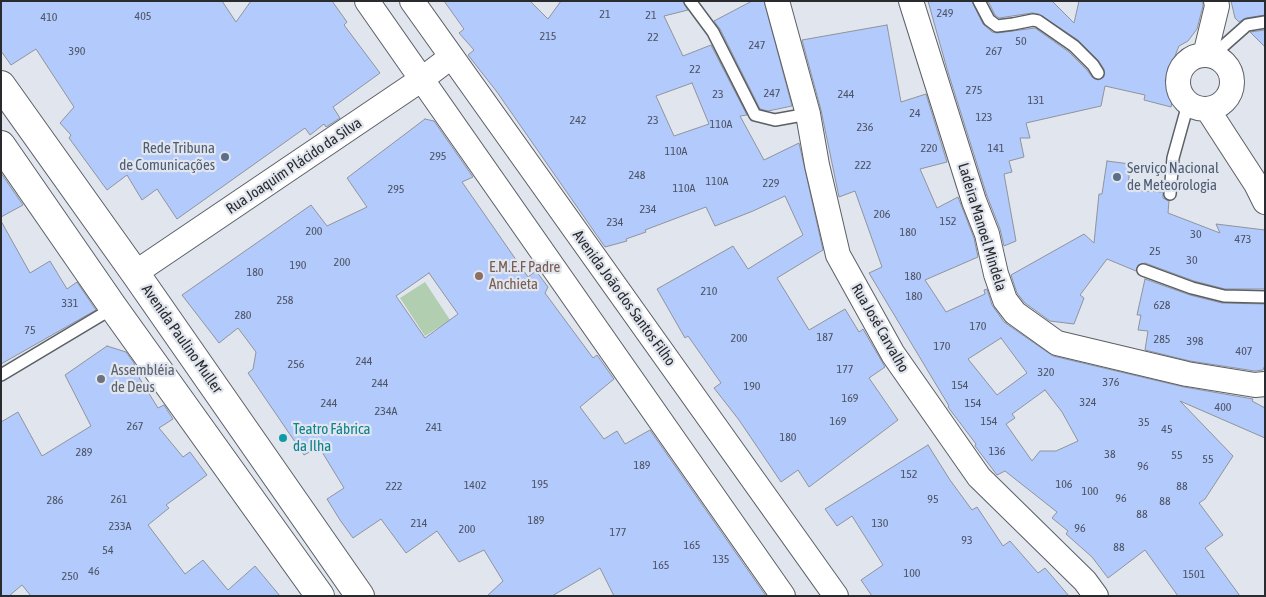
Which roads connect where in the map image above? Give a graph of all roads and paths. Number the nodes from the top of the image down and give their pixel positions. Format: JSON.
{"nodes":[{"id":1,"x":367,"y":1,"type":"edge"},
{"id":2,"x":412,"y":1,"type":"edge"},
{"id":3,"x":690,"y":1,"type":"edge"},
{"id":4,"x":777,"y":1,"type":"edge"},
{"id":5,"x":912,"y":1,"type":"edge"},
{"id":6,"x":979,"y":1,"type":"edge"},
{"id":7,"x":1216,"y":1,"type":"edge"},
{"id":8,"x":1265,"y":22,"type":"edge"},
{"id":9,"x":1209,"y":55,"type":"junction"},
{"id":10,"x":451,"y":57,"type":"junction"},
{"id":11,"x":1098,"y":73,"type":"dead end"},
{"id":12,"x":422,"y":79,"type":"junction"},
{"id":13,"x":3,"y":92,"type":"edge"},
{"id":14,"x":1198,"y":107,"type":"junction"},
{"id":15,"x":808,"y":114,"type":"junction"},
{"id":16,"x":1,"y":145,"type":"edge"},
{"id":17,"x":71,"y":183,"type":"junction"},
{"id":18,"x":1170,"y":194,"type":"dead end"},
{"id":19,"x":37,"y":197,"type":"junction"},
{"id":20,"x":1265,"y":202,"type":"edge"},
{"id":21,"x":1143,"y":270,"type":"dead end"},
{"id":22,"x":136,"y":273,"type":"junction"},
{"id":23,"x":1265,"y":297,"type":"edge"},
{"id":24,"x":114,"y":307,"type":"junction"},
{"id":25,"x":1,"y":375,"type":"edge"},
{"id":26,"x":1265,"y":384,"type":"edge"},
{"id":27,"x":320,"y":596,"type":"edge"},
{"id":28,"x":360,"y":596,"type":"edge"},
{"id":29,"x":783,"y":596,"type":"edge"},
{"id":30,"x":836,"y":596,"type":"edge"},
{"id":31,"x":1096,"y":596,"type":"edge"}],
"edges":[{"from":1,"to":12,"type":"street"},
{"from":2,"to":10,"type":"street","name":"Avenida João dos Santos Filho"},
{"from":3,"to":15,"type":"lane"},
{"from":4,"to":15,"type":"street","name":"Rua José Carvalho"},
{"from":5,"to":26,"type":"street","name":"Ladeira Manoel Mindela"},
{"from":6,"to":11,"type":"lane"},
{"from":7,"to":9,"type":"street"},
{"from":8,"to":9,"type":"lane"},
{"from":9,"to":14,"type":"street"},
{"from":9,"to":14,"type":"street"},
{"from":10,"to":12,"type":"street","name":"Rua Joaquim Plácido da Silva"},
{"from":10,"to":30,"type":"street","name":"Avenida João dos Santos Filho"},
{"from":12,"to":22,"type":"street","name":"Rua Joaquim Plácido da Silva"},
{"from":12,"to":29,"type":"street"},
{"from":13,"to":17,"type":"main road","name":"Avenida Paulino Muller"},
{"from":14,"to":18,"type":"lane"},
{"from":14,"to":20,"type":"street"},
{"from":15,"to":31,"type":"street","name":"Rua José Carvalho"},
{"from":16,"to":19,"type":"main road"},
{"from":17,"to":19,"type":"main road"},
{"from":17,"to":22,"type":"main road","name":"Avenida Paulino Muller"},
{"from":19,"to":24,"type":"main road"},
{"from":21,"to":23,"type":"lane"},
{"from":22,"to":28,"type":"main road","name":"Avenida Paulino Muller"},
{"from":24,"to":25,"type":"lane"},
{"from":24,"to":27,"type":"main road"}]}
